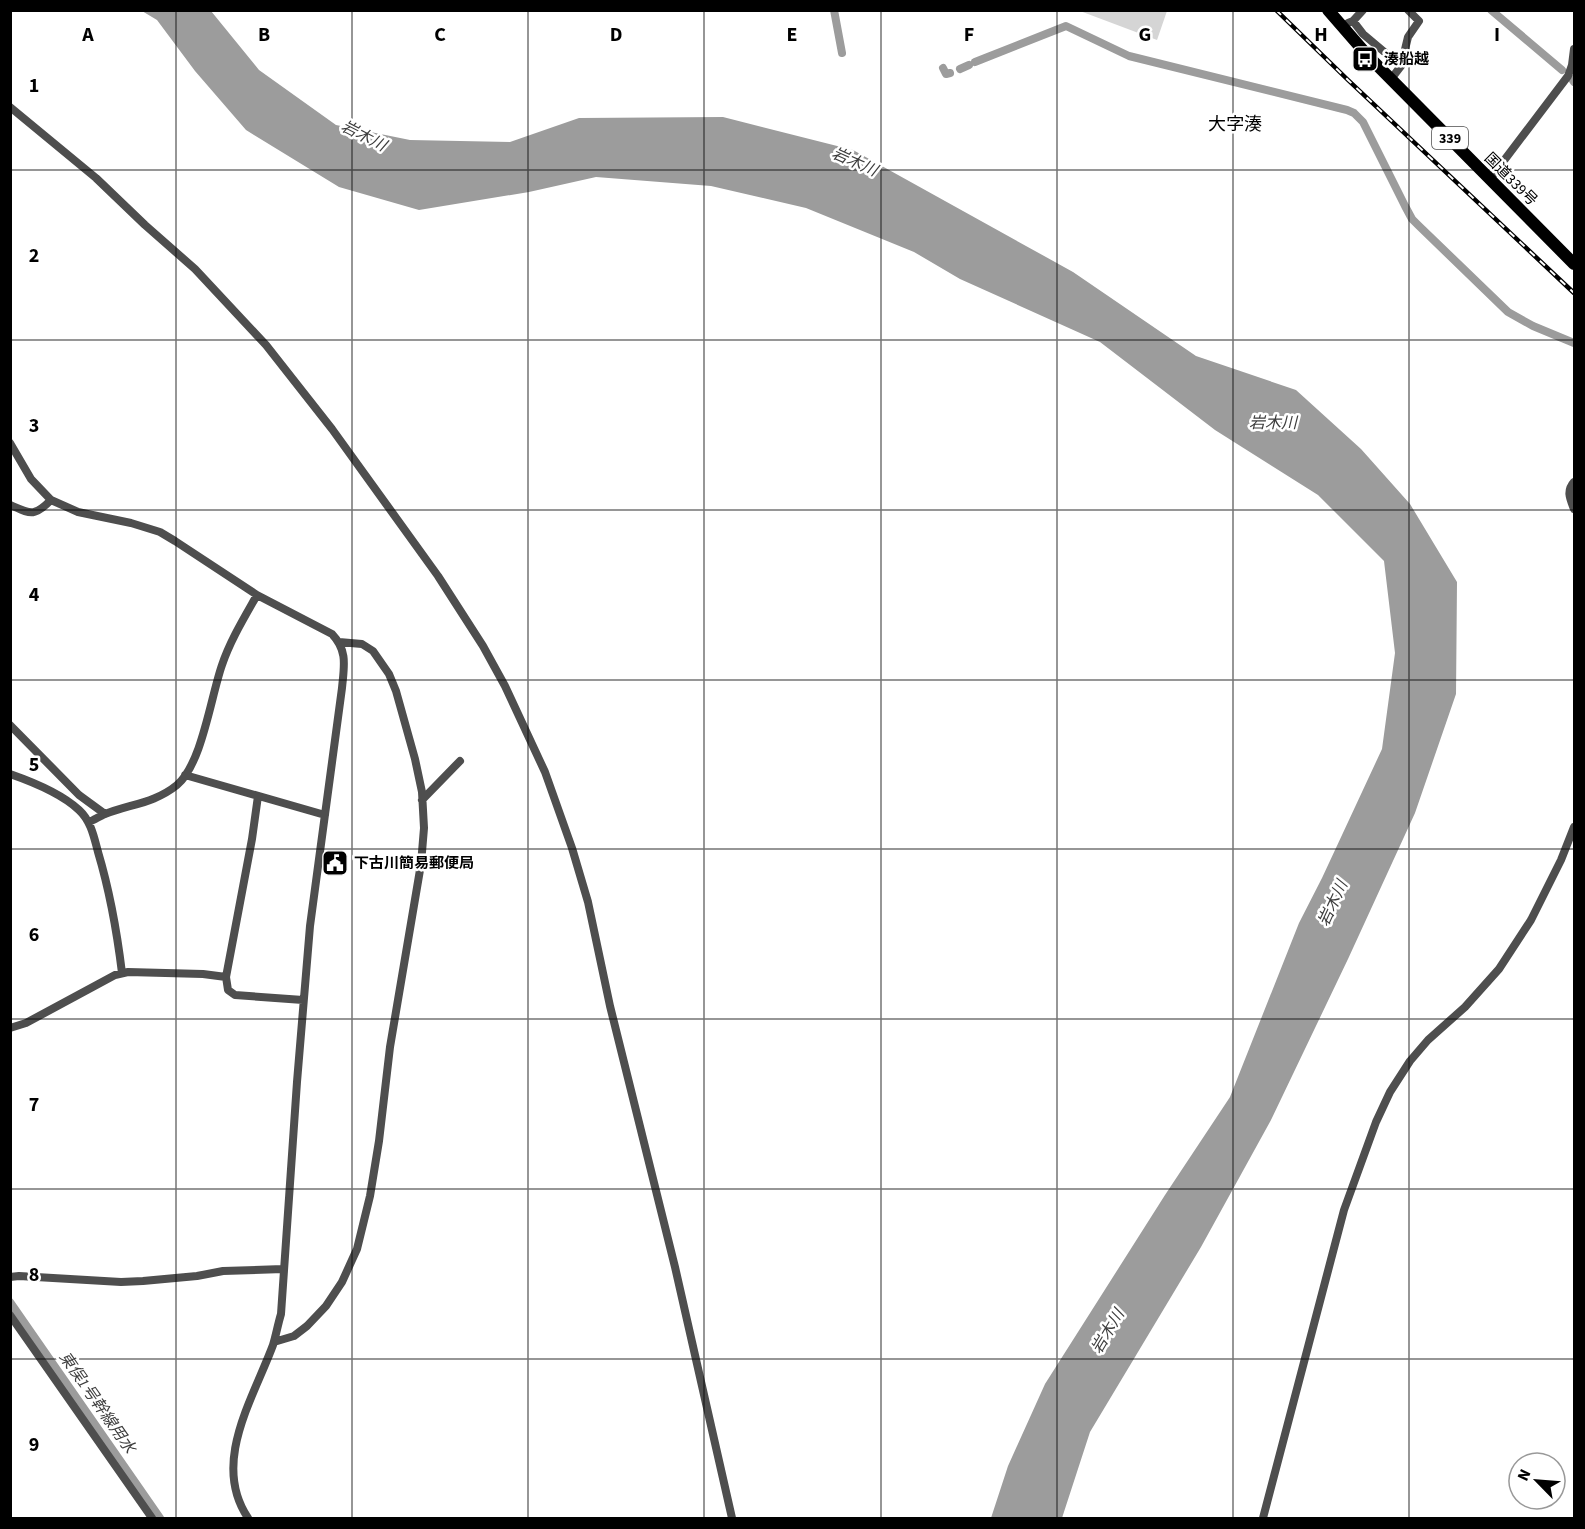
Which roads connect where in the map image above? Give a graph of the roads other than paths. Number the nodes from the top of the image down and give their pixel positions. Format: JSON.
{"nodes":[{"id":1,"x":1328,"y":10,"type":"edge"},
{"id":2,"x":1363,"y":10,"type":"edge"},
{"id":3,"x":1408,"y":10,"type":"edge"},
{"id":4,"x":1347,"y":24,"type":"junction"},
{"id":5,"x":1575,"y":49,"type":"edge"},
{"id":6,"x":1401,"y":66,"type":"junction"},
{"id":7,"x":1391,"y":79,"type":"junction"},
{"id":8,"x":10,"y":107,"type":"edge"},
{"id":9,"x":1490,"y":179,"type":"junction"},
{"id":10,"x":1575,"y":264,"type":"edge"},
{"id":11,"x":10,"y":443,"type":"edge"},
{"id":12,"x":1575,"y":482,"type":"edge"},
{"id":13,"x":51,"y":500,"type":"junction"},
{"id":14,"x":10,"y":505,"type":"edge"},
{"id":15,"x":1575,"y":509,"type":"edge"},
{"id":16,"x":257,"y":595,"type":"junction"},
{"id":17,"x":339,"y":642,"type":"junction"},
{"id":18,"x":10,"y":725,"type":"edge"},
{"id":19,"x":460,"y":760,"type":"dead end"},
{"id":20,"x":10,"y":774,"type":"edge"},
{"id":21,"x":185,"y":776,"type":"junction"},
{"id":22,"x":258,"y":796,"type":"junction"},
{"id":23,"x":422,"y":800,"type":"junction"},
{"id":24,"x":105,"y":814,"type":"junction"},
{"id":25,"x":325,"y":815,"type":"junction"},
{"id":26,"x":89,"y":822,"type":"junction"},
{"id":27,"x":1575,"y":826,"type":"edge"},
{"id":28,"x":122,"y":973,"type":"junction"},
{"id":29,"x":225,"y":977,"type":"junction"},
{"id":30,"x":303,"y":1000,"type":"junction"},
{"id":31,"x":10,"y":1028,"type":"edge"},
{"id":32,"x":283,"y":1269,"type":"junction"},
{"id":33,"x":10,"y":1277,"type":"edge"},
{"id":34,"x":10,"y":1314,"type":"edge"},
{"id":35,"x":274,"y":1342,"type":"junction"},
{"id":36,"x":152,"y":1518,"type":"edge"},
{"id":37,"x":248,"y":1518,"type":"edge"},
{"id":38,"x":732,"y":1518,"type":"edge"},
{"id":39,"x":1263,"y":1518,"type":"edge"}],
"edges":[{"from":1,"to":4,"type":"highway","name":"国道339号","number":"339"},
{"from":2,"to":4,"type":"street"},
{"from":3,"to":6,"type":"street"},
{"from":4,"to":6,"type":"street"},
{"from":4,"to":7,"type":"highway","name":"国道339号","number":"339"},
{"from":5,"to":9,"type":"street"},
{"from":6,"to":7,"type":"street"},
{"from":7,"to":9,"type":"highway","name":"国道339号","number":"339"},
{"from":8,"to":38,"type":"street"},
{"from":9,"to":10,"type":"highway","name":"国道339号","number":"339"},
{"from":11,"to":13,"type":"street"},
{"from":12,"to":15,"type":"street"},
{"from":13,"to":14,"type":"street"},
{"from":13,"to":16,"type":"street"},
{"from":16,"to":17,"type":"street"},
{"from":16,"to":21,"type":"street"},
{"from":17,"to":23,"type":"street"},
{"from":17,"to":25,"type":"street"},
{"from":18,"to":24,"type":"street"},
{"from":19,"to":23,"type":"street"},
{"from":20,"to":26,"type":"street"},
{"from":21,"to":22,"type":"street"},
{"from":21,"to":24,"type":"street"},
{"from":22,"to":25,"type":"street"},
{"from":22,"to":29,"type":"street"},
{"from":23,"to":35,"type":"street"},
{"from":24,"to":26,"type":"street"},
{"from":25,"to":30,"type":"street"},
{"from":26,"to":28,"type":"street"},
{"from":27,"to":39,"type":"street"},
{"from":28,"to":29,"type":"street"},
{"from":28,"to":31,"type":"street"},
{"from":29,"to":30,"type":"street"},
{"from":30,"to":32,"type":"street"},
{"from":32,"to":33,"type":"street"},
{"from":32,"to":35,"type":"street"},
{"from":34,"to":36,"type":"street"},
{"from":35,"to":37,"type":"street"}]}
